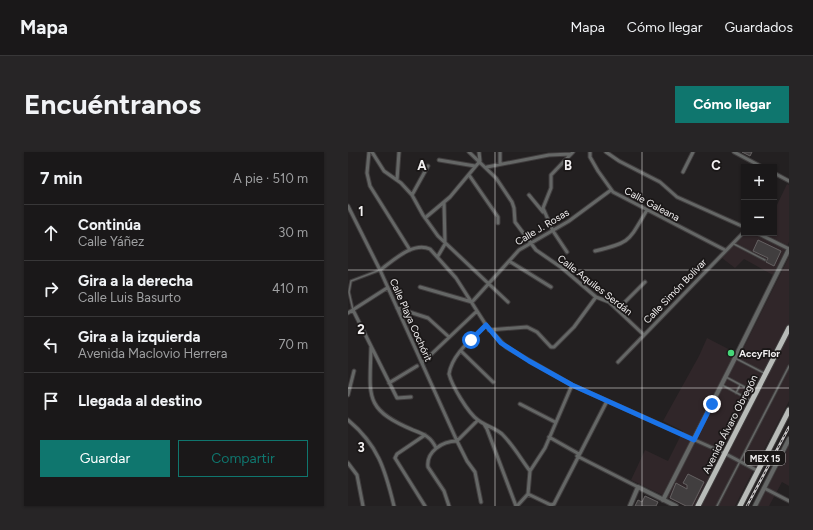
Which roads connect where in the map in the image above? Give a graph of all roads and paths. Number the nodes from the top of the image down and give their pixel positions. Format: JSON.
{"nodes":[{"id":1,"x":371,"y":152,"type":"edge"},
{"id":2,"x":399,"y":152,"type":"edge"},
{"id":3,"x":469,"y":152,"type":"edge"},
{"id":4,"x":479,"y":152,"type":"edge"},
{"id":5,"x":500,"y":152,"type":"edge"},
{"id":6,"x":590,"y":152,"type":"edge"},
{"id":7,"x":606,"y":152,"type":"edge"},
{"id":8,"x":693,"y":152,"type":"edge"},
{"id":9,"x":734,"y":152,"type":"edge"},
{"id":10,"x":572,"y":153,"type":"edge"},
{"id":11,"x":439,"y":160,"type":"dead end"},
{"id":12,"x":480,"y":161,"type":"junction"},
{"id":13,"x":500,"y":164,"type":"junction"},
{"id":14,"x":756,"y":164,"type":"edge"},
{"id":15,"x":428,"y":166,"type":"dead end"},
{"id":16,"x":475,"y":166,"type":"junction"},
{"id":17,"x":487,"y":167,"type":"junction"},
{"id":18,"x":683,"y":172,"type":"dead end"},
{"id":19,"x":469,"y":175,"type":"junction"},
{"id":20,"x":777,"y":175,"type":"edge"},
{"id":21,"x":397,"y":180,"type":"junction"},
{"id":22,"x":789,"y":181,"type":"edge"},
{"id":23,"x":611,"y":190,"type":"junction"},
{"id":24,"x":529,"y":194,"type":"dead end"},
{"id":25,"x":412,"y":196,"type":"junction"},
{"id":26,"x":444,"y":202,"type":"junction"},
{"id":27,"x":348,"y":206,"type":"edge"},
{"id":28,"x":647,"y":210,"type":"junction"},
{"id":29,"x":543,"y":212,"type":"junction"},
{"id":30,"x":425,"y":218,"type":"junction"},
{"id":31,"x":498,"y":223,"type":"dead end"},
{"id":32,"x":741,"y":226,"type":"edge"},
{"id":33,"x":553,"y":231,"type":"junction"},
{"id":34,"x":741,"y":235,"type":"edge"},
{"id":35,"x":763,"y":236,"type":"edge"},
{"id":36,"x":733,"y":243,"type":"junction"},
{"id":37,"x":445,"y":244,"type":"junction"},
{"id":38,"x":530,"y":244,"type":"junction"},
{"id":39,"x":789,"y":249,"type":"edge"},
{"id":40,"x":410,"y":250,"type":"junction"},
{"id":41,"x":725,"y":250,"type":"junction"},
{"id":42,"x":595,"y":251,"type":"dead end"},
{"id":43,"x":567,"y":252,"type":"dead end"},
{"id":44,"x":438,"y":256,"type":"junction"},
{"id":45,"x":765,"y":260,"type":"dead end"},
{"id":46,"x":509,"y":261,"type":"junction"},
{"id":47,"x":380,"y":270,"type":"junction"},
{"id":48,"x":645,"y":282,"type":"dead end"},
{"id":49,"x":488,"y":285,"type":"junction"},
{"id":50,"x":420,"y":287,"type":"dead end"},
{"id":51,"x":551,"y":287,"type":"dead end"},
{"id":52,"x":387,"y":288,"type":"junction"},
{"id":53,"x":596,"y":298,"type":"junction"},
{"id":54,"x":472,"y":302,"type":"junction"},
{"id":55,"x":508,"y":302,"type":"dead end"},
{"id":56,"x":397,"y":308,"type":"junction"},
{"id":57,"x":618,"y":309,"type":"junction"},
{"id":58,"x":353,"y":310,"type":"junction"},
{"id":59,"x":477,"y":311,"type":"junction"},
{"id":60,"x":348,"y":313,"type":"edge"},
{"id":61,"x":486,"y":325,"type":"junction"},
{"id":62,"x":789,"y":328,"type":"edge"},
{"id":63,"x":489,"y":330,"type":"junction"},
{"id":64,"x":644,"y":335,"type":"junction"},
{"id":65,"x":449,"y":337,"type":"junction"},
{"id":66,"x":372,"y":347,"type":"junction"},
{"id":67,"x":461,"y":351,"type":"junction"},
{"id":68,"x":735,"y":358,"type":"junction"},
{"id":69,"x":618,"y":362,"type":"dead end"},
{"id":70,"x":422,"y":363,"type":"junction"},
{"id":71,"x":417,"y":366,"type":"dead end"},
{"id":72,"x":789,"y":366,"type":"edge"},
{"id":73,"x":354,"y":371,"type":"dead end"},
{"id":74,"x":765,"y":374,"type":"junction"},
{"id":75,"x":726,"y":377,"type":"junction"},
{"id":76,"x":493,"y":382,"type":"dead end"},
{"id":77,"x":389,"y":383,"type":"junction"},
{"id":78,"x":740,"y":384,"type":"junction"},
{"id":79,"x":572,"y":385,"type":"junction"},
{"id":80,"x":722,"y":385,"type":"junction"},
{"id":81,"x":756,"y":392,"type":"junction"},
{"id":82,"x":736,"y":393,"type":"junction"},
{"id":83,"x":348,"y":395,"type":"edge"},
{"id":84,"x":411,"y":397,"type":"dead end"},
{"id":85,"x":607,"y":401,"type":"junction"},
{"id":86,"x":751,"y":401,"type":"junction"},
{"id":87,"x":520,"y":404,"type":"dead end"},
{"id":88,"x":789,"y":410,"type":"edge"},
{"id":89,"x":348,"y":420,"type":"edge"},
{"id":90,"x":478,"y":420,"type":"junction"},
{"id":91,"x":555,"y":422,"type":"junction"},
{"id":92,"x":483,"y":423,"type":"junction"},
{"id":93,"x":425,"y":435,"type":"junction"},
{"id":94,"x":549,"y":437,"type":"junction"},
{"id":95,"x":789,"y":439,"type":"edge"},
{"id":96,"x":694,"y":440,"type":"junction"},
{"id":97,"x":457,"y":442,"type":"junction"},
{"id":98,"x":436,"y":448,"type":"junction"},
{"id":99,"x":724,"y":453,"type":"junction"},
{"id":100,"x":578,"y":455,"type":"junction"},
{"id":101,"x":740,"y":461,"type":"junction"},
{"id":102,"x":348,"y":463,"type":"edge"},
{"id":103,"x":530,"y":471,"type":"junction"},
{"id":104,"x":758,"y":471,"type":"junction"},
{"id":105,"x":638,"y":488,"type":"junction"},
{"id":106,"x":764,"y":488,"type":"junction"},
{"id":107,"x":528,"y":494,"type":"junction"},
{"id":108,"x":662,"y":500,"type":"junction"},
{"id":109,"x":789,"y":501,"type":"edge"},
{"id":110,"x":481,"y":502,"type":"dead end"},
{"id":111,"x":363,"y":506,"type":"edge"},
{"id":112,"x":394,"y":506,"type":"edge"},
{"id":113,"x":424,"y":506,"type":"edge"},
{"id":114,"x":449,"y":506,"type":"edge"},
{"id":115,"x":516,"y":506,"type":"edge"},
{"id":116,"x":630,"y":506,"type":"edge"},
{"id":117,"x":676,"y":506,"type":"edge"},
{"id":118,"x":698,"y":506,"type":"edge"},
{"id":119,"x":717,"y":506,"type":"edge"},
{"id":120,"x":740,"y":506,"type":"edge"},
{"id":121,"x":755,"y":506,"type":"edge"}],
"edges":[{"from":1,"to":21,"type":"street"},
{"from":1,"to":40,"type":"street"},
{"from":2,"to":21,"type":"street"},
{"from":3,"to":12,"type":"street","name":"Calle Aquiles Serdán"},
{"from":4,"to":12,"type":"street"},
{"from":5,"to":13,"type":"street"},
{"from":6,"to":23,"type":"street","name":"Calle Galeana"},
{"from":7,"to":32,"type":"street"},
{"from":8,"to":18,"type":"street"},
{"from":9,"to":14,"type":"street"},
{"from":10,"to":13,"type":"street"},
{"from":10,"to":29,"type":"street"},
{"from":11,"to":16,"type":"street"},
{"from":12,"to":16,"type":"street"},
{"from":12,"to":17,"type":"street","name":"Calle Aquiles Serdán"},
{"from":13,"to":17,"type":"street"},
{"from":15,"to":25,"type":"street"},
{"from":16,"to":19,"type":"street"},
{"from":17,"to":38,"type":"street","name":"Calle Aquiles Serdán"},
{"from":19,"to":26,"type":"street"},
{"from":19,"to":31,"type":"street"},
{"from":20,"to":22,"type":"street"},
{"from":21,"to":25,"type":"street"},
{"from":23,"to":28,"type":"street","name":"Calle Galeana"},
{"from":23,"to":33,"type":"street","name":"Calle J. Rosas"},
{"from":24,"to":29,"type":"street"},
{"from":25,"to":30,"type":"street"},
{"from":26,"to":30,"type":"street"},
{"from":26,"to":37,"type":"street"},
{"from":27,"to":47,"type":"street","name":"Calle Playa Cochórit"},
{"from":28,"to":41,"type":"street","name":"Calle Galeana"},
{"from":28,"to":42,"type":"street"},
{"from":29,"to":33,"type":"street"},
{"from":30,"to":37,"type":"street"},
{"from":33,"to":38,"type":"street","name":"Calle J. Rosas"},
{"from":33,"to":43,"type":"street"},
{"from":34,"to":36,"type":"street","name":"Calle Simón Bolívar"},
{"from":35,"to":39,"type":"street"},
{"from":36,"to":41,"type":"street","name":"Calle Simón Bolívar"},
{"from":36,"to":45,"type":"lane"},
{"from":37,"to":44,"type":"street"},
{"from":37,"to":49,"type":"street"},
{"from":38,"to":46,"type":"street","name":"Calle J. Rosas"},
{"from":38,"to":53,"type":"street","name":"Calle Aquiles Serdán"},
{"from":39,"to":68,"type":"street"},
{"from":40,"to":44,"type":"street"},
{"from":40,"to":47,"type":"street"},
{"from":41,"to":64,"type":"street","name":"Calle Simón Bolívar"},
{"from":44,"to":54,"type":"street"},
{"from":46,"to":49,"type":"street","name":"Calle J. Rosas"},
{"from":46,"to":51,"type":"street"},
{"from":47,"to":52,"type":"street","name":"Calle Playa Cochórit"},
{"from":47,"to":58,"type":"lane"},
{"from":48,"to":57,"type":"street"},
{"from":49,"to":54,"type":"street","name":"Calle J. Rosas"},
{"from":49,"to":55,"type":"street"},
{"from":50,"to":54,"type":"street"},
{"from":52,"to":56,"type":"street","name":"Calle Playa Cochórit"},
{"from":52,"to":58,"type":"street"},
{"from":53,"to":57,"type":"street","name":"Calle Aquiles Serdán"},
{"from":53,"to":63,"type":"street"},
{"from":54,"to":59,"type":"street"},
{"from":56,"to":65,"type":"street"},
{"from":56,"to":70,"type":"street","name":"Calle Playa Cochórit"},
{"from":57,"to":64,"type":"street","name":"Calle Aquiles Serdán"},
{"from":58,"to":60,"type":"street"},
{"from":58,"to":66,"type":"street"},
{"from":59,"to":61,"type":"street"},
{"from":59,"to":65,"type":"street"},
{"from":61,"to":63,"type":"street"},
{"from":61,"to":67,"type":"street"},
{"from":62,"to":74,"type":"highway","name":"Avenida Álvaro Obregón"},
{"from":63,"to":79,"type":"street"},
{"from":64,"to":69,"type":"street","name":"Calle Simón Bolívar"},
{"from":65,"to":70,"type":"street"},
{"from":66,"to":77,"type":"street"},
{"from":66,"to":93,"type":"street"},
{"from":67,"to":76,"type":"street"},
{"from":67,"to":90,"type":"street"},
{"from":68,"to":74,"type":"lane"},
{"from":68,"to":75,"type":"street"},
{"from":70,"to":97,"type":"street","name":"Calle Playa Cochórit"},
{"from":71,"to":77,"type":"street"},
{"from":72,"to":101,"type":"lane"},
{"from":73,"to":83,"type":"street"},
{"from":74,"to":81,"type":"highway","name":"Avenida Álvaro Obregón"},
{"from":75,"to":78,"type":"lane"},
{"from":75,"to":80,"type":"street"},
{"from":77,"to":84,"type":"street"},
{"from":78,"to":81,"type":"lane"},
{"from":78,"to":82,"type":"lane"},
{"from":79,"to":85,"type":"street"},
{"from":79,"to":91,"type":"street"},
{"from":80,"to":82,"type":"lane"},
{"from":80,"to":96,"type":"street"},
{"from":81,"to":86,"type":"highway","name":"Avenida Álvaro Obregón"},
{"from":82,"to":86,"type":"lane"},
{"from":85,"to":96,"type":"street"},
{"from":85,"to":100,"type":"street"},
{"from":86,"to":99,"type":"highway","name":"Avenida Álvaro Obregón"},
{"from":87,"to":91,"type":"street"},
{"from":88,"to":104,"type":"highway","number":"MEX 15"},
{"from":89,"to":112,"type":"street"},
{"from":90,"to":92,"type":"street"},
{"from":90,"to":97,"type":"street"},
{"from":91,"to":94,"type":"street"},
{"from":92,"to":103,"type":"street"},
{"from":92,"to":115,"type":"street"},
{"from":93,"to":98,"type":"street"},
{"from":93,"to":113,"type":"street"},
{"from":94,"to":100,"type":"street"},
{"from":94,"to":103,"type":"street"},
{"from":95,"to":106,"type":"street"},
{"from":96,"to":99,"type":"street"},
{"from":96,"to":108,"type":"street"},
{"from":97,"to":98,"type":"street"},
{"from":97,"to":110,"type":"street","name":"Calle Playa Cochórit"},
{"from":98,"to":114,"type":"street"},
{"from":99,"to":101,"type":"street"},
{"from":99,"to":118,"type":"highway","name":"Avenida Álvaro Obregón"},
{"from":100,"to":105,"type":"street"},
{"from":100,"to":107,"type":"street"},
{"from":101,"to":104,"type":"street"},
{"from":101,"to":119,"type":"lane"},
{"from":102,"to":111,"type":"street"},
{"from":103,"to":107,"type":"street"},
{"from":104,"to":120,"type":"highway","number":"MEX 15"},
{"from":105,"to":108,"type":"street"},
{"from":105,"to":116,"type":"street"},
{"from":106,"to":109,"type":"street"},
{"from":106,"to":121,"type":"street"},
{"from":107,"to":115,"type":"street"},
{"from":108,"to":117,"type":"street"}]}
